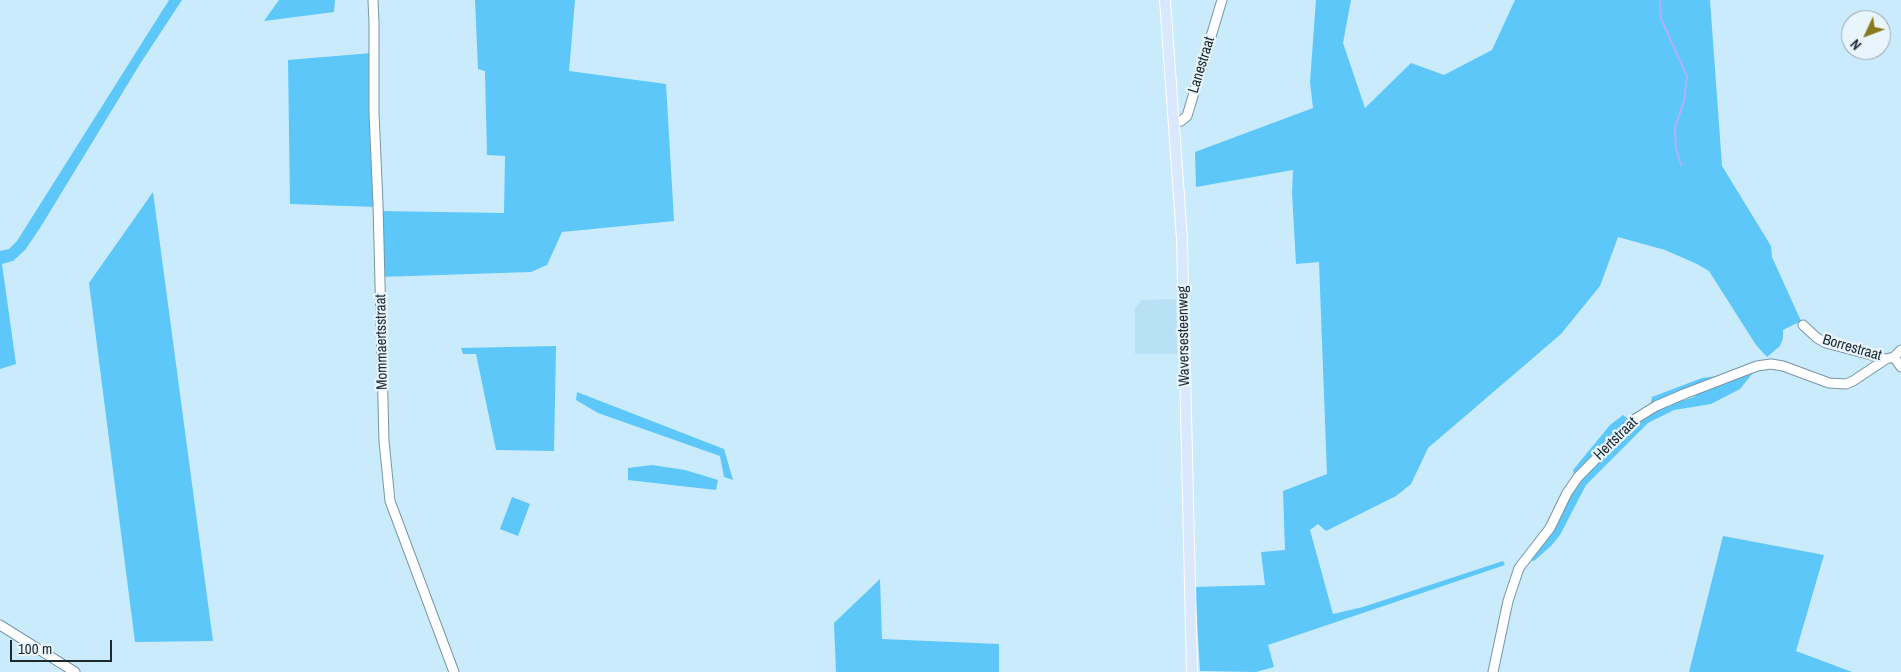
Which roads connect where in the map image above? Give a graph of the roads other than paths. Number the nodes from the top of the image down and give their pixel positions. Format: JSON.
{"nodes":[{"id":1,"x":373,"y":0,"type":"edge"},
{"id":2,"x":1165,"y":0,"type":"edge"},
{"id":3,"x":1222,"y":0,"type":"edge"},
{"id":4,"x":1174,"y":122,"type":"junction"},
{"id":5,"x":1803,"y":326,"type":"dead end"},
{"id":6,"x":1901,"y":350,"type":"edge"},
{"id":7,"x":1890,"y":358,"type":"junction"},
{"id":8,"x":1901,"y":367,"type":"edge"},
{"id":9,"x":0,"y":625,"type":"edge"},
{"id":10,"x":75,"y":672,"type":"edge"},
{"id":11,"x":454,"y":672,"type":"edge"},
{"id":12,"x":1192,"y":672,"type":"edge"},
{"id":13,"x":1492,"y":672,"type":"edge"}],
"edges":[{"from":1,"to":11,"type":"street","name":"Mommaertsstraat"},
{"from":2,"to":4,"type":"main road","name":"Waversesteenweg"},
{"from":3,"to":4,"type":"street","name":"Lanestraat"},
{"from":4,"to":12,"type":"main road","name":"Waversesteenweg"},
{"from":5,"to":7,"type":"street","name":"Borrestraat"},
{"from":6,"to":7,"type":"street","name":"Hertstraat"},
{"from":7,"to":8,"type":"street","name":"Borrestraat"},
{"from":7,"to":13,"type":"street","name":"Hertstraat"},
{"from":9,"to":10,"type":"street"}]}
